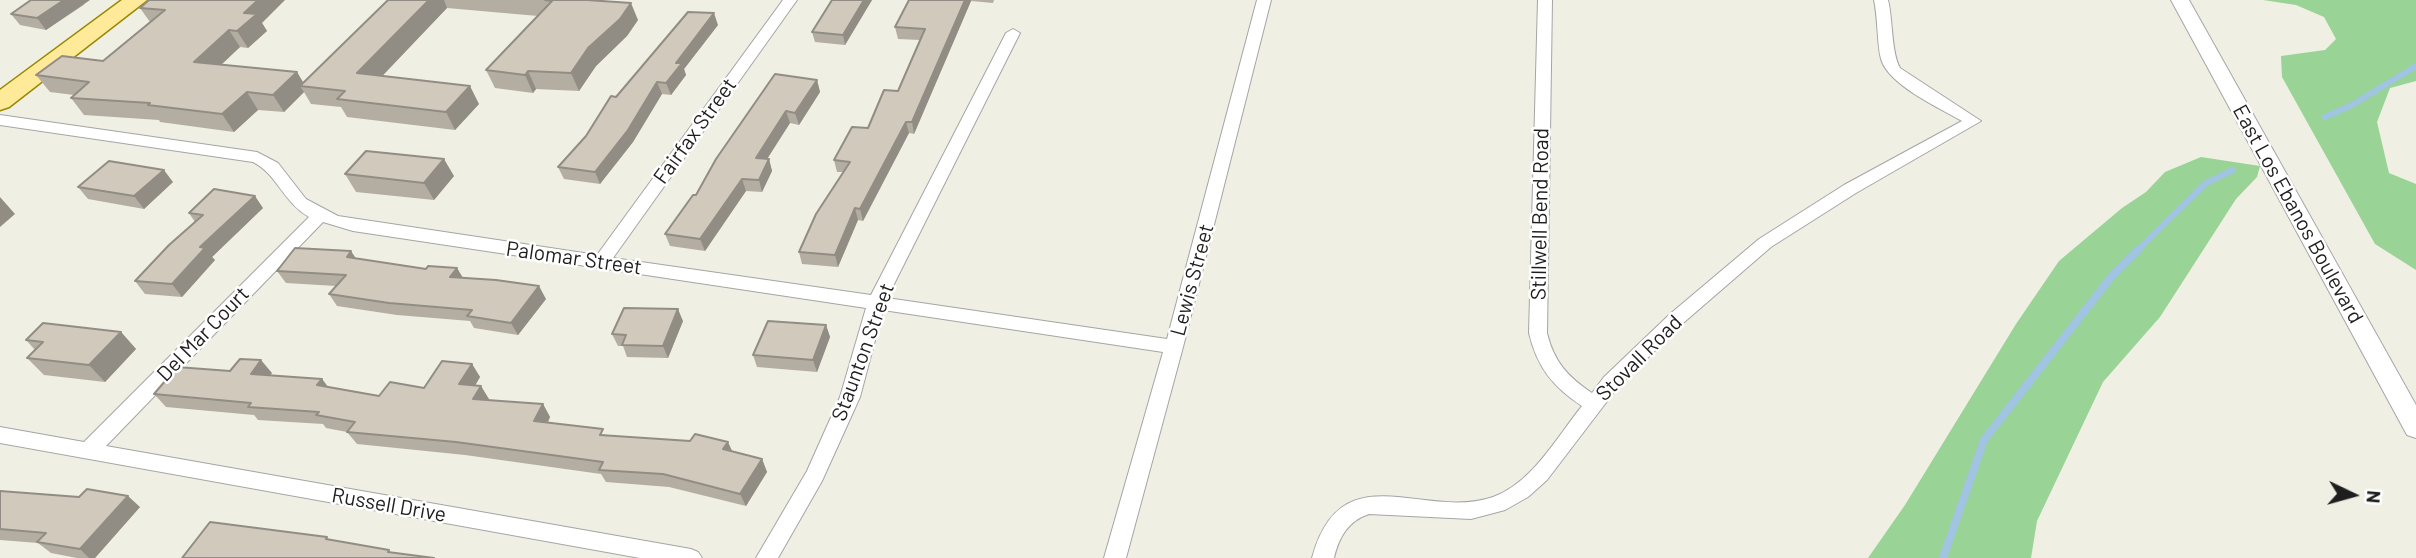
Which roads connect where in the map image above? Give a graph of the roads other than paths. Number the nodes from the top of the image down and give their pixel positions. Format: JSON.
{"nodes":[{"id":1,"x":136,"y":0,"type":"edge"},
{"id":2,"x":790,"y":0,"type":"edge"},
{"id":3,"x":1264,"y":0,"type":"edge"},
{"id":4,"x":1545,"y":0,"type":"edge"},
{"id":5,"x":1881,"y":0,"type":"edge"},
{"id":6,"x":2180,"y":0,"type":"edge"},
{"id":7,"x":1013,"y":33,"type":"dead end"},
{"id":8,"x":0,"y":102,"type":"edge"},
{"id":9,"x":0,"y":120,"type":"edge"},
{"id":10,"x":319,"y":216,"type":"junction"},
{"id":11,"x":601,"y":262,"type":"junction"},
{"id":12,"x":877,"y":301,"type":"junction"},
{"id":13,"x":1174,"y":347,"type":"junction"},
{"id":14,"x":1593,"y":404,"type":"junction"},
{"id":15,"x":2416,"y":428,"type":"edge"},
{"id":16,"x":0,"y":435,"type":"edge"},
{"id":17,"x":87,"y":452,"type":"junction"},
{"id":18,"x":691,"y":558,"type":"edge"},
{"id":19,"x":767,"y":558,"type":"edge"},
{"id":20,"x":1115,"y":558,"type":"edge"},
{"id":21,"x":1322,"y":558,"type":"edge"}],
"edges":[{"from":1,"to":8,"type":"main road"},
{"from":2,"to":11,"type":"street","name":"Fairfax Street"},
{"from":3,"to":13,"type":"street","name":"Lewis Street"},
{"from":4,"to":14,"type":"street","name":"Stillwell Bend Road"},
{"from":5,"to":14,"type":"street","name":"Stovall Road"},
{"from":6,"to":15,"type":"street","name":"East Los Ebanos Boulevard"},
{"from":7,"to":12,"type":"street","name":"Staunton Street"},
{"from":9,"to":10,"type":"street","name":"Palomar Street"},
{"from":10,"to":11,"type":"street","name":"Palomar Street"},
{"from":10,"to":17,"type":"street","name":"Del Mar Court"},
{"from":11,"to":12,"type":"street","name":"Palomar Street"},
{"from":12,"to":13,"type":"street","name":"Palomar Street"},
{"from":12,"to":19,"type":"street","name":"Staunton Street"},
{"from":13,"to":20,"type":"street","name":"Lewis Street"},
{"from":14,"to":21,"type":"street","name":"Stovall Road"},
{"from":16,"to":17,"type":"street","name":"Russell Drive"},
{"from":17,"to":18,"type":"street","name":"Russell Drive"}]}
